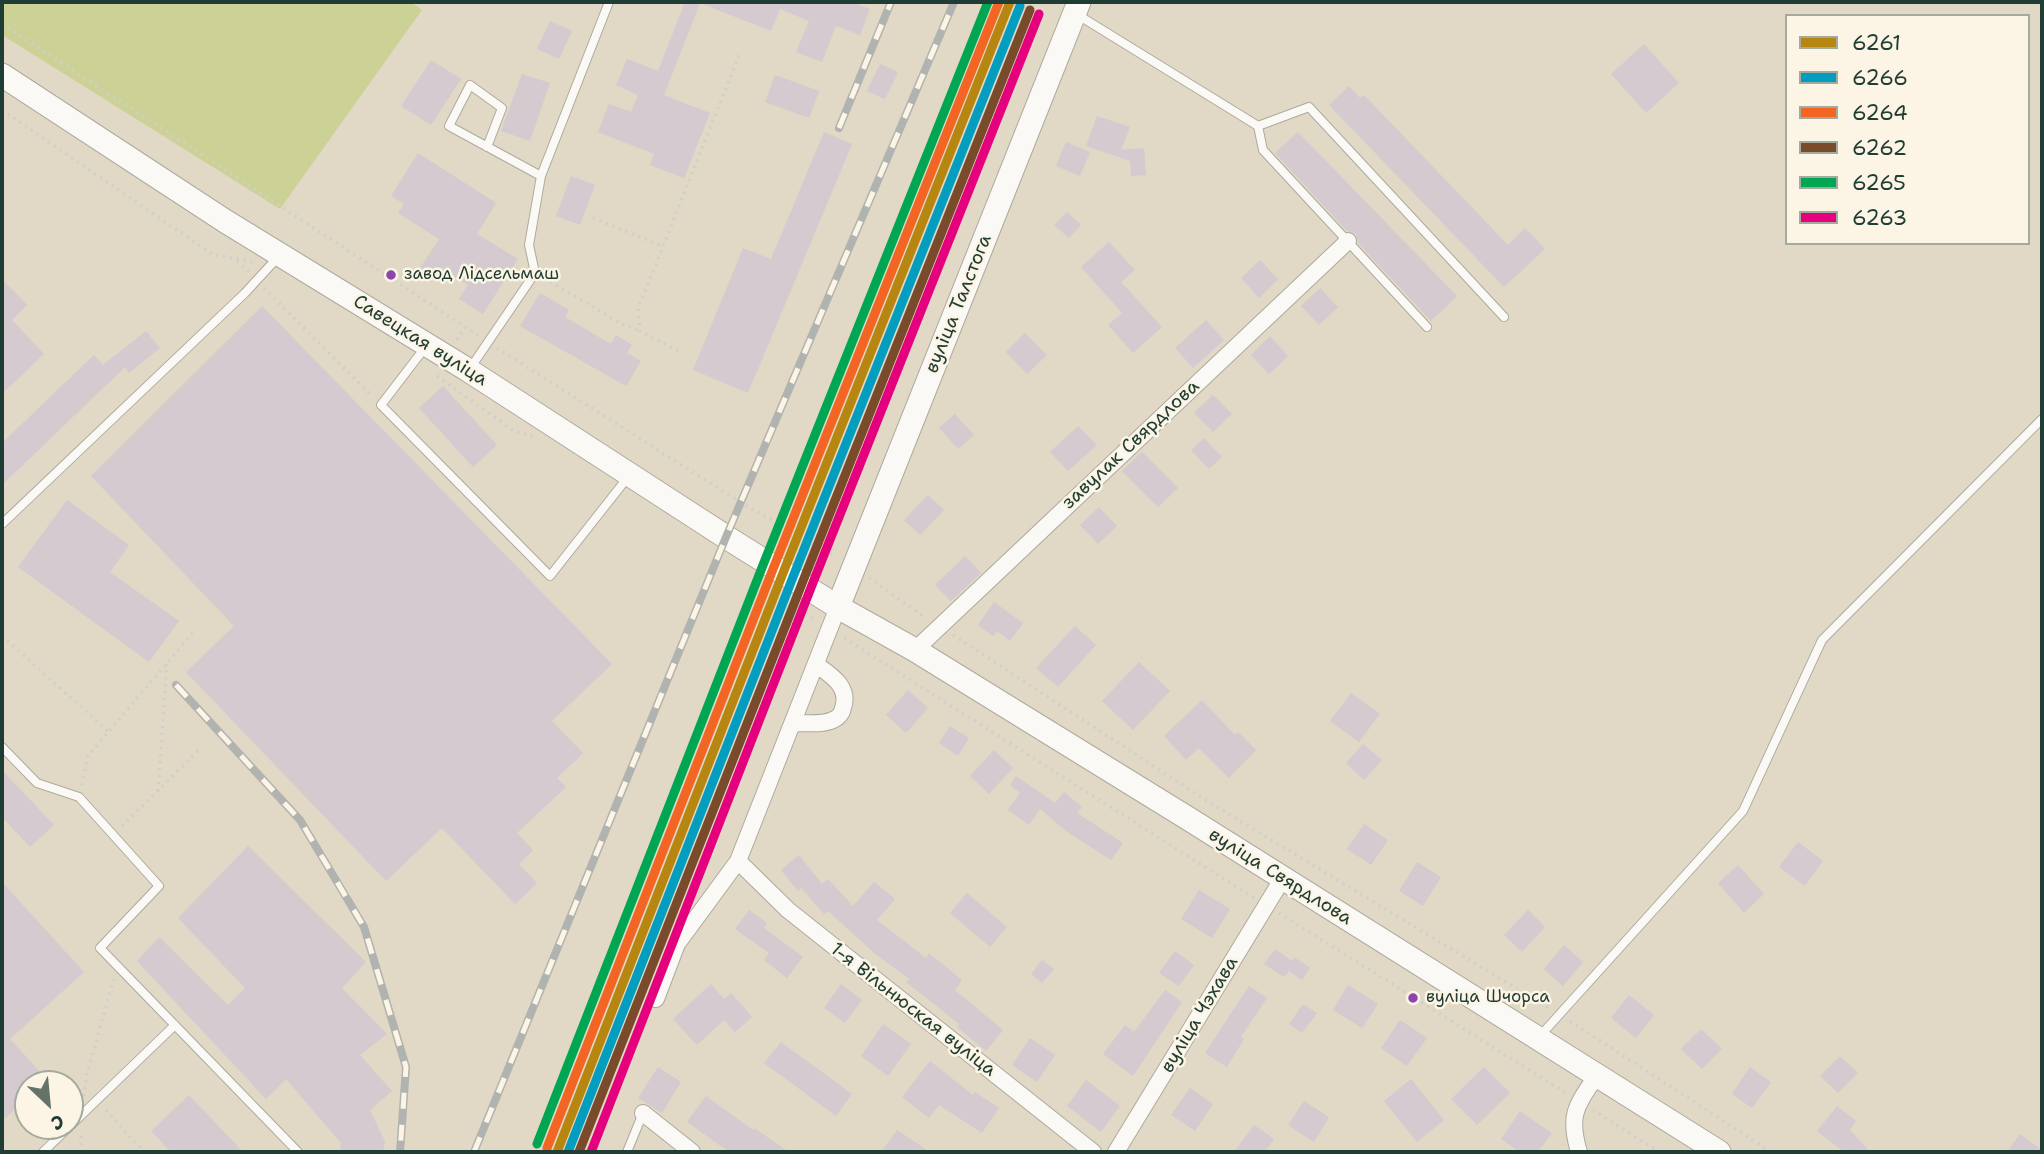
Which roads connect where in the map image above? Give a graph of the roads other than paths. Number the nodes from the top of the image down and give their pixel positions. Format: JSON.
{"nodes":[{"id":1,"x":609,"y":2,"type":"edge"},
{"id":2,"x":1077,"y":8,"type":"edge"},
{"id":3,"x":2,"y":75,"type":"edge"},
{"id":4,"x":1258,"y":126,"type":"junction"},
{"id":5,"x":487,"y":147,"type":"junction"},
{"id":6,"x":541,"y":176,"type":"junction"},
{"id":7,"x":1348,"y":241,"type":"junction"},
{"id":8,"x":280,"y":255,"type":"junction"},
{"id":9,"x":1504,"y":317,"type":"dead end"},
{"id":10,"x":1427,"y":327,"type":"dead end"},
{"id":11,"x":427,"y":345,"type":"junction"},
{"id":12,"x":468,"y":370,"type":"junction"},
{"id":13,"x":2042,"y":419,"type":"edge"},
{"id":14,"x":630,"y":475,"type":"junction"},
{"id":15,"x":2,"y":524,"type":"edge"},
{"id":16,"x":838,"y":607,"type":"junction"},
{"id":17,"x":915,"y":650,"type":"junction"},
{"id":18,"x":817,"y":665,"type":"junction"},
{"id":19,"x":794,"y":723,"type":"junction"},
{"id":20,"x":2,"y":747,"type":"edge"},
{"id":21,"x":738,"y":861,"type":"junction"},
{"id":22,"x":1283,"y":878,"type":"junction"},
{"id":23,"x":656,"y":999,"type":"dead end"},
{"id":24,"x":175,"y":1025,"type":"junction"},
{"id":25,"x":1538,"y":1038,"type":"junction"},
{"id":26,"x":1597,"y":1075,"type":"junction"},
{"id":27,"x":643,"y":1113,"type":"joint"},
{"id":28,"x":43,"y":1152,"type":"edge"},
{"id":29,"x":298,"y":1152,"type":"edge"},
{"id":30,"x":627,"y":1152,"type":"edge"},
{"id":31,"x":692,"y":1152,"type":"edge"},
{"id":32,"x":1093,"y":1152,"type":"edge"},
{"id":33,"x":1116,"y":1152,"type":"edge"},
{"id":34,"x":1580,"y":1152,"type":"edge"},
{"id":35,"x":1719,"y":1152,"type":"edge"}],
"edges":[{"from":1,"to":6,"type":"lane"},
{"from":2,"to":4,"type":"lane"},
{"from":2,"to":16,"type":"main road","name":"вуліца Талстога"},
{"from":3,"to":8,"type":"main road","name":"Савецкая вуліца"},
{"from":4,"to":7,"type":"lane"},
{"from":4,"to":9,"type":"lane"},
{"from":5,"to":5,"type":"lane"},
{"from":5,"to":6,"type":"lane"},
{"from":6,"to":12,"type":"lane"},
{"from":7,"to":10,"type":"lane"},
{"from":7,"to":17,"type":"street","name":"завулак Свярдлова"},
{"from":8,"to":11,"type":"main road","name":"Савецкая вуліца"},
{"from":8,"to":15,"type":"lane"},
{"from":11,"to":12,"type":"main road","name":"Савецкая вуліца"},
{"from":11,"to":14,"type":"lane"},
{"from":12,"to":14,"type":"main road","name":"Савецкая вуліца"},
{"from":13,"to":25,"type":"lane"},
{"from":14,"to":16,"type":"main road","name":"Савецкая вуліца"},
{"from":16,"to":17,"type":"main road","name":"вуліца Свярдлова"},
{"from":16,"to":18,"type":"street"},
{"from":17,"to":22,"type":"main road","name":"вуліца Свярдлова"},
{"from":18,"to":19,"type":"street"},
{"from":18,"to":19,"type":"street"},
{"from":19,"to":21,"type":"street"},
{"from":20,"to":24,"type":"lane"},
{"from":21,"to":23,"type":"street"},
{"from":21,"to":32,"type":"street","name":"1-я Вільнюская вуліца"},
{"from":22,"to":25,"type":"main road","name":"вуліца Свярдлова"},
{"from":22,"to":33,"type":"street","name":"вуліца Чэхава"},
{"from":24,"to":28,"type":"lane"},
{"from":24,"to":29,"type":"lane"},
{"from":25,"to":26,"type":"main road","name":"вуліца Свярдлова"},
{"from":26,"to":34,"type":"street"},
{"from":26,"to":35,"type":"main road","name":"вуліца Свярдлова"},
{"from":27,"to":30,"type":"lane"},
{"from":27,"to":31,"type":"street"}]}
